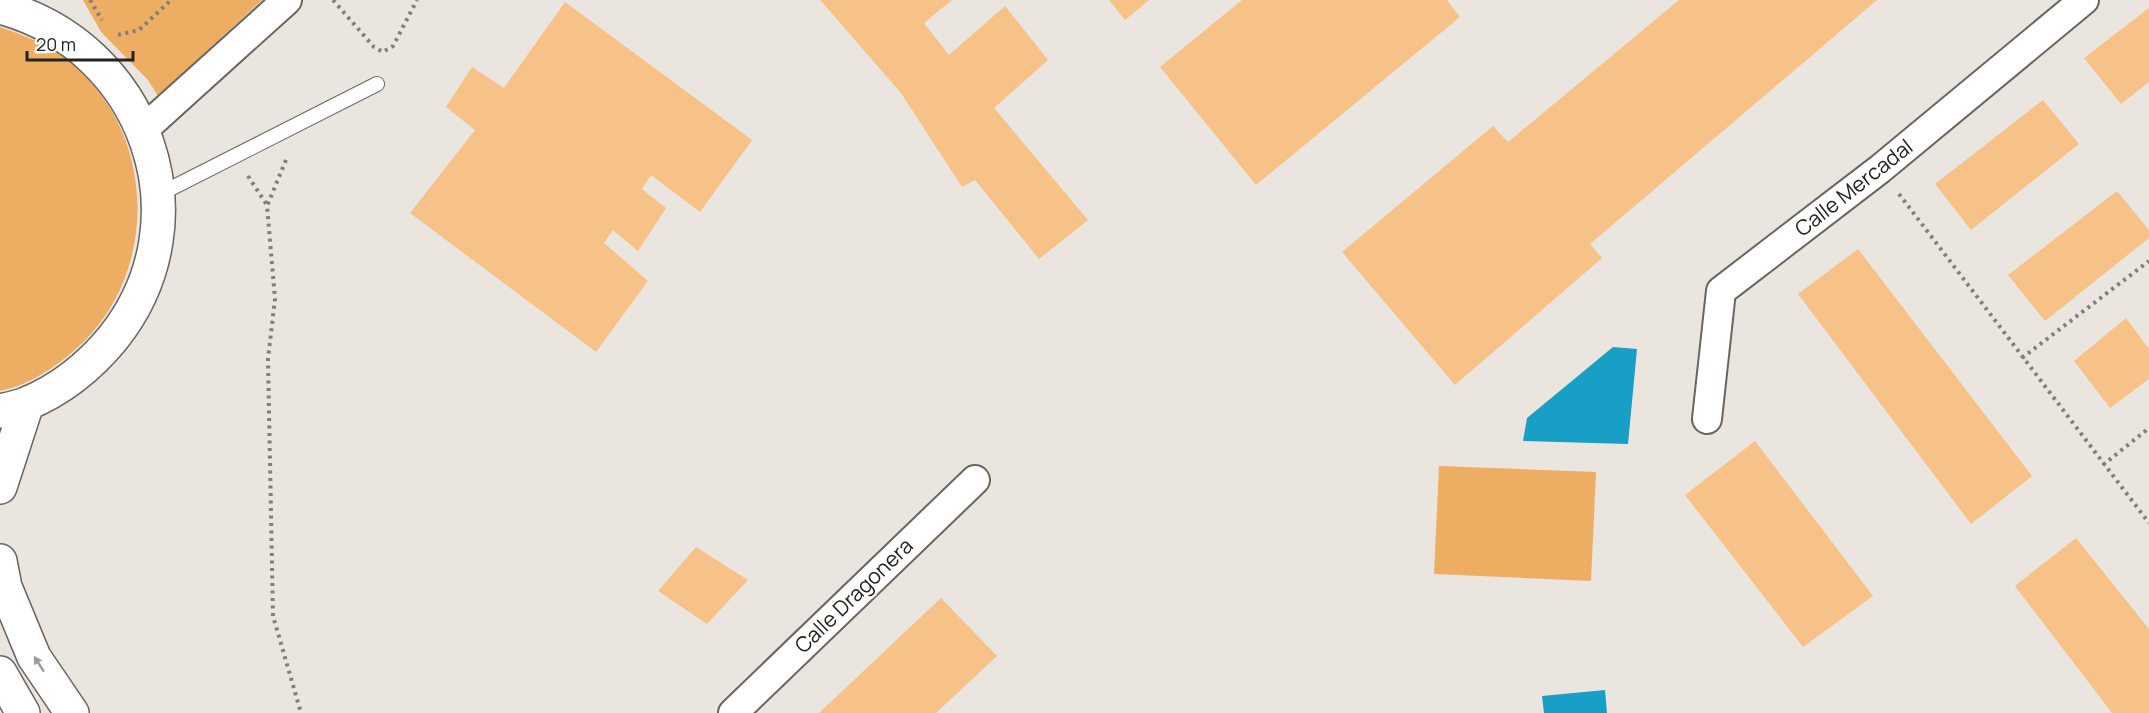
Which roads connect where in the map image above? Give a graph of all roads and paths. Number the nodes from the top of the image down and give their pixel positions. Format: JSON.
{"nodes":[{"id":1,"x":90,"y":0,"type":"edge"},
{"id":2,"x":171,"y":0,"type":"edge"},
{"id":3,"x":287,"y":0,"type":"edge"},
{"id":4,"x":333,"y":0,"type":"edge"},
{"id":5,"x":417,"y":0,"type":"edge"},
{"id":6,"x":2084,"y":0,"type":"edge"},
{"id":7,"x":0,"y":7,"type":"edge"},
{"id":8,"x":50,"y":14,"type":"edge"},
{"id":9,"x":106,"y":26,"type":"dead end"},
{"id":10,"x":112,"y":31,"type":"dead end"},
{"id":11,"x":377,"y":84,"type":"dead end"},
{"id":12,"x":143,"y":130,"type":"junction"},
{"id":13,"x":288,"y":153,"type":"dead end"},
{"id":14,"x":1880,"y":169,"type":"junction"},
{"id":15,"x":247,"y":174,"type":"dead end"},
{"id":16,"x":158,"y":195,"type":"junction"},
{"id":17,"x":267,"y":206,"type":"junction"},
{"id":18,"x":2149,"y":261,"type":"edge"},
{"id":19,"x":2022,"y":358,"type":"junction"},
{"id":20,"x":13,"y":407,"type":"edge"},
{"id":21,"x":1707,"y":419,"type":"dead end"},
{"id":22,"x":2149,"y":428,"type":"edge"},
{"id":23,"x":2103,"y":465,"type":"junction"},
{"id":24,"x":975,"y":480,"type":"dead end"},
{"id":25,"x":0,"y":487,"type":"edge"},
{"id":26,"x":2149,"y":523,"type":"edge"},
{"id":27,"x":0,"y":561,"type":"edge"},
{"id":28,"x":0,"y":673,"type":"edge"},
{"id":29,"x":23,"y":713,"type":"edge"},
{"id":30,"x":72,"y":713,"type":"edge"},
{"id":31,"x":301,"y":713,"type":"edge"},
{"id":32,"x":733,"y":713,"type":"edge"}],
"edges":[{"from":1,"to":9,"type":"path"},
{"from":2,"to":10,"type":"path"},
{"from":3,"to":12,"type":"street"},
{"from":4,"to":5,"type":"path"},
{"from":6,"to":14,"type":"street","name":"Calle Mercadal"},
{"from":7,"to":8,"type":"main road"},
{"from":8,"to":12,"type":"main road"},
{"from":11,"to":16,"type":"lane"},
{"from":12,"to":16,"type":"main road"},
{"from":13,"to":17,"type":"path"},
{"from":14,"to":19,"type":"path"},
{"from":14,"to":21,"type":"street","name":"Calle Mercadal"},
{"from":15,"to":17,"type":"path"},
{"from":16,"to":20,"type":"main road"},
{"from":17,"to":31,"type":"path"},
{"from":18,"to":19,"type":"path"},
{"from":19,"to":23,"type":"path"},
{"from":20,"to":25,"type":"main road"},
{"from":22,"to":23,"type":"path"},
{"from":23,"to":26,"type":"path"},
{"from":24,"to":32,"type":"street","name":"Calle Dragonera"},
{"from":30,"to":27,"type":"main road","one_way":true},
{"from":28,"to":29,"type":"main road"}]}
